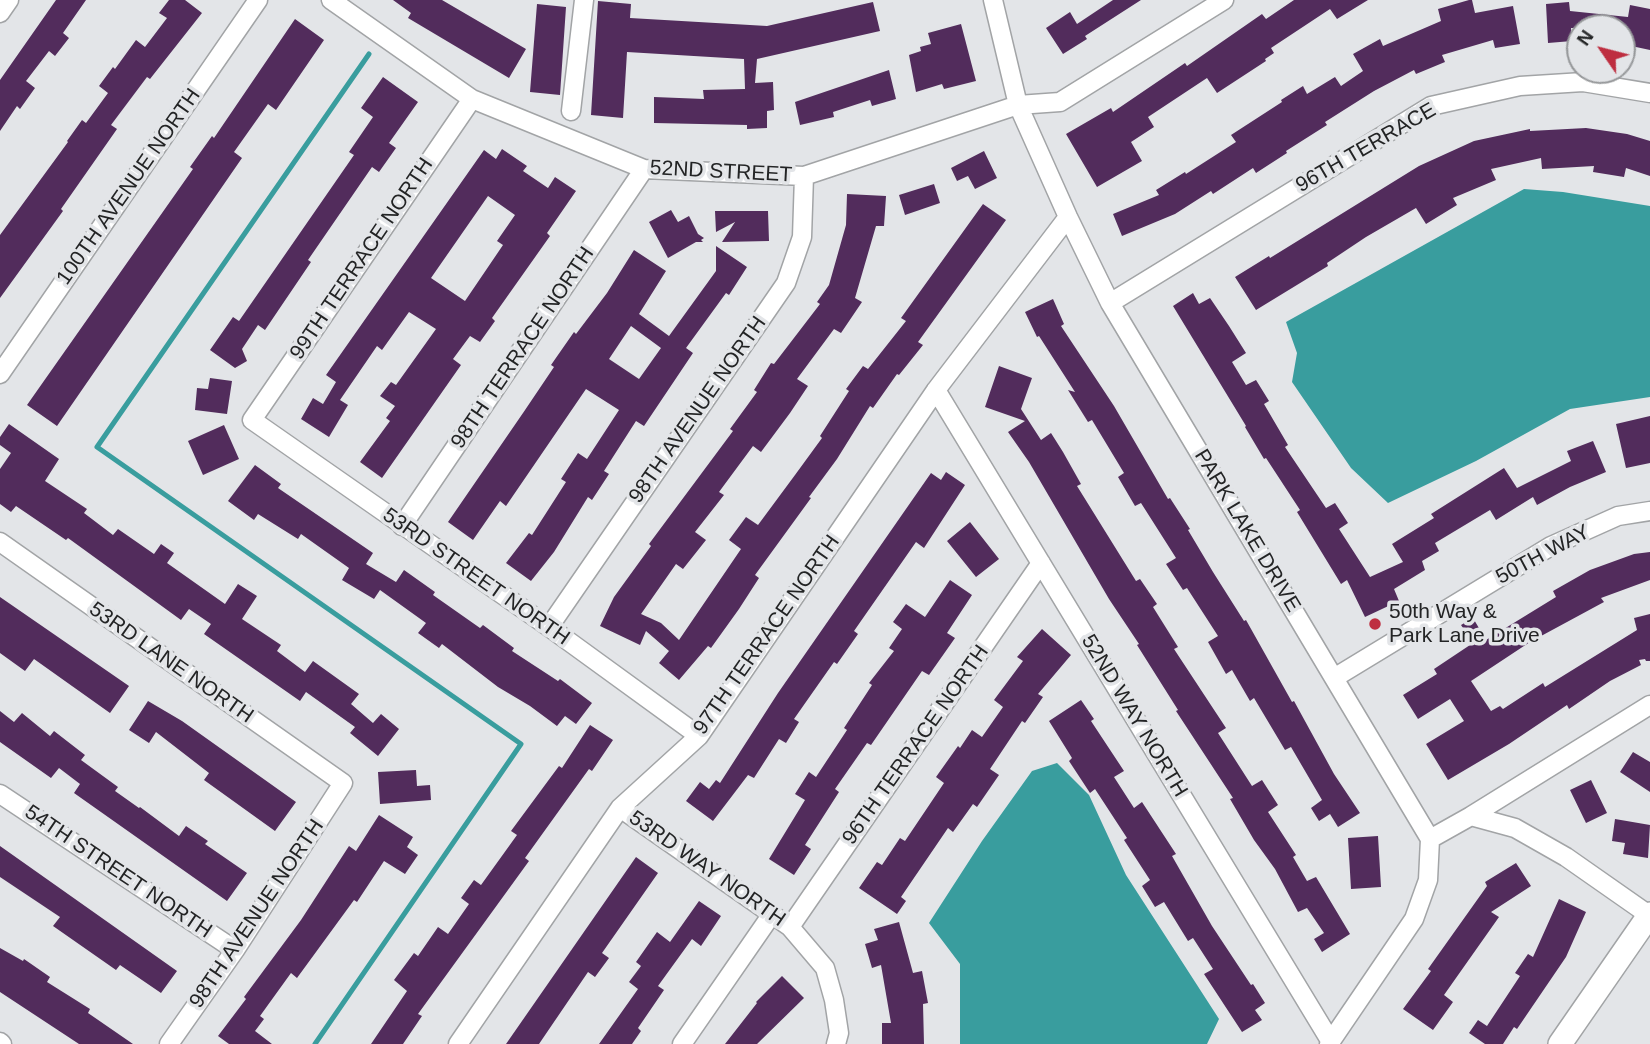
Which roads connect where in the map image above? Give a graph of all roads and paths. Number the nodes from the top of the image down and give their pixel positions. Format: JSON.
{"nodes":[{"id":1,"x":9,"y":0,"type":"edge"},
{"id":2,"x":258,"y":0,"type":"edge"},
{"id":3,"x":331,"y":0,"type":"edge"},
{"id":4,"x":584,"y":0,"type":"edge"},
{"id":5,"x":993,"y":0,"type":"edge"},
{"id":6,"x":1224,"y":0,"type":"edge"},
{"id":7,"x":0,"y":13,"type":"edge"},
{"id":8,"x":1650,"y":93,"type":"edge"},
{"id":9,"x":472,"y":99,"type":"junction"},
{"id":10,"x":1018,"y":105,"type":"junction"},
{"id":11,"x":571,"y":111,"type":"dead end"},
{"id":12,"x":644,"y":169,"type":"junction"},
{"id":13,"x":804,"y":176,"type":"junction"},
{"id":14,"x":1068,"y":217,"type":"junction"},
{"id":15,"x":1110,"y":303,"type":"junction"},
{"id":16,"x":0,"y":374,"type":"edge"},
{"id":17,"x":936,"y":390,"type":"junction"},
{"id":18,"x":252,"y":420,"type":"joint"},
{"id":19,"x":1650,"y":511,"type":"edge"},
{"id":20,"x":402,"y":526,"type":"junction"},
{"id":21,"x":0,"y":542,"type":"edge"},
{"id":22,"x":1041,"y":563,"type":"junction"},
{"id":23,"x":549,"y":627,"type":"junction"},
{"id":24,"x":1334,"y":678,"type":"junction"},
{"id":25,"x":1650,"y":705,"type":"edge"},
{"id":26,"x":699,"y":736,"type":"junction"},
{"id":27,"x":343,"y":783,"type":"joint"},
{"id":28,"x":0,"y":794,"type":"edge"},
{"id":29,"x":620,"y":808,"type":"junction"},
{"id":30,"x":1471,"y":816,"type":"junction"},
{"id":31,"x":1430,"y":839,"type":"junction"},
{"id":32,"x":772,"y":914,"type":"junction"},
{"id":33,"x":1650,"y":915,"type":"edge"},
{"id":34,"x":790,"y":927,"type":"junction"},
{"id":35,"x":236,"y":950,"type":"junction"},
{"id":36,"x":1330,"y":1043,"type":"edge"},
{"id":37,"x":169,"y":1044,"type":"edge"},
{"id":38,"x":458,"y":1044,"type":"edge"},
{"id":39,"x":682,"y":1044,"type":"edge"},
{"id":40,"x":836,"y":1044,"type":"edge"},
{"id":41,"x":1560,"y":1044,"type":"edge"}],
"edges":[{"from":1,"to":7,"type":"street"},
{"from":2,"to":16,"type":"street","name":"100TH AVENUE NORTH"},
{"from":3,"to":9,"type":"street","name":"52ND STREET"},
{"from":4,"to":11,"type":"street"},
{"from":5,"to":10,"type":"street","name":"PARK LAKE DRIVE"},
{"from":6,"to":10,"type":"street"},
{"from":8,"to":15,"type":"street","name":"96TH TERRACE"},
{"from":9,"to":12,"type":"street","name":"52ND STREET"},
{"from":9,"to":18,"type":"street","name":"99TH TERRACE NORTH"},
{"from":10,"to":13,"type":"street","name":"52ND STREET"},
{"from":10,"to":14,"type":"street","name":"PARK LAKE DRIVE"},
{"from":12,"to":13,"type":"street","name":"52ND STREET"},
{"from":12,"to":20,"type":"street","name":"98TH TERRACE NORTH"},
{"from":13,"to":23,"type":"street","name":"98TH AVENUE NORTH"},
{"from":14,"to":15,"type":"street","name":"PARK LAKE DRIVE"},
{"from":14,"to":17,"type":"street","name":"97TH TERRACE NORTH"},
{"from":15,"to":24,"type":"street","name":"PARK LAKE DRIVE"},
{"from":17,"to":22,"type":"street","name":"52ND WAY NORTH"},
{"from":17,"to":26,"type":"street","name":"97TH TERRACE NORTH"},
{"from":18,"to":20,"type":"street","name":"53RD STREET NORTH"},
{"from":19,"to":24,"type":"street","name":"50TH WAY"},
{"from":20,"to":23,"type":"street","name":"53RD STREET NORTH"},
{"from":21,"to":27,"type":"street","name":"53RD LANE NORTH"},
{"from":22,"to":34,"type":"street","name":"96TH TERRACE NORTH"},
{"from":22,"to":36,"type":"street","name":"52ND WAY NORTH"},
{"from":23,"to":26,"type":"street","name":"53RD STREET NORTH"},
{"from":24,"to":31,"type":"street","name":"PARK LAKE DRIVE"},
{"from":25,"to":30,"type":"street"},
{"from":26,"to":29,"type":"street","name":"97TH TERRACE NORTH"},
{"from":27,"to":35,"type":"street","name":"98TH AVENUE NORTH"},
{"from":28,"to":35,"type":"street","name":"54TH STREET NORTH"},
{"from":29,"to":32,"type":"street","name":"53RD WAY NORTH"},
{"from":29,"to":38,"type":"street","name":"97TH TERRACE NORTH"},
{"from":30,"to":31,"type":"street"},
{"from":30,"to":33,"type":"street"},
{"from":31,"to":36,"type":"street"},
{"from":32,"to":34,"type":"street","name":"53RD WAY NORTH"},
{"from":32,"to":39,"type":"street"},
{"from":33,"to":41,"type":"street"},
{"from":34,"to":40,"type":"street","name":"53RD WAY NORTH"},
{"from":35,"to":37,"type":"street","name":"98TH AVENUE NORTH"}]}
